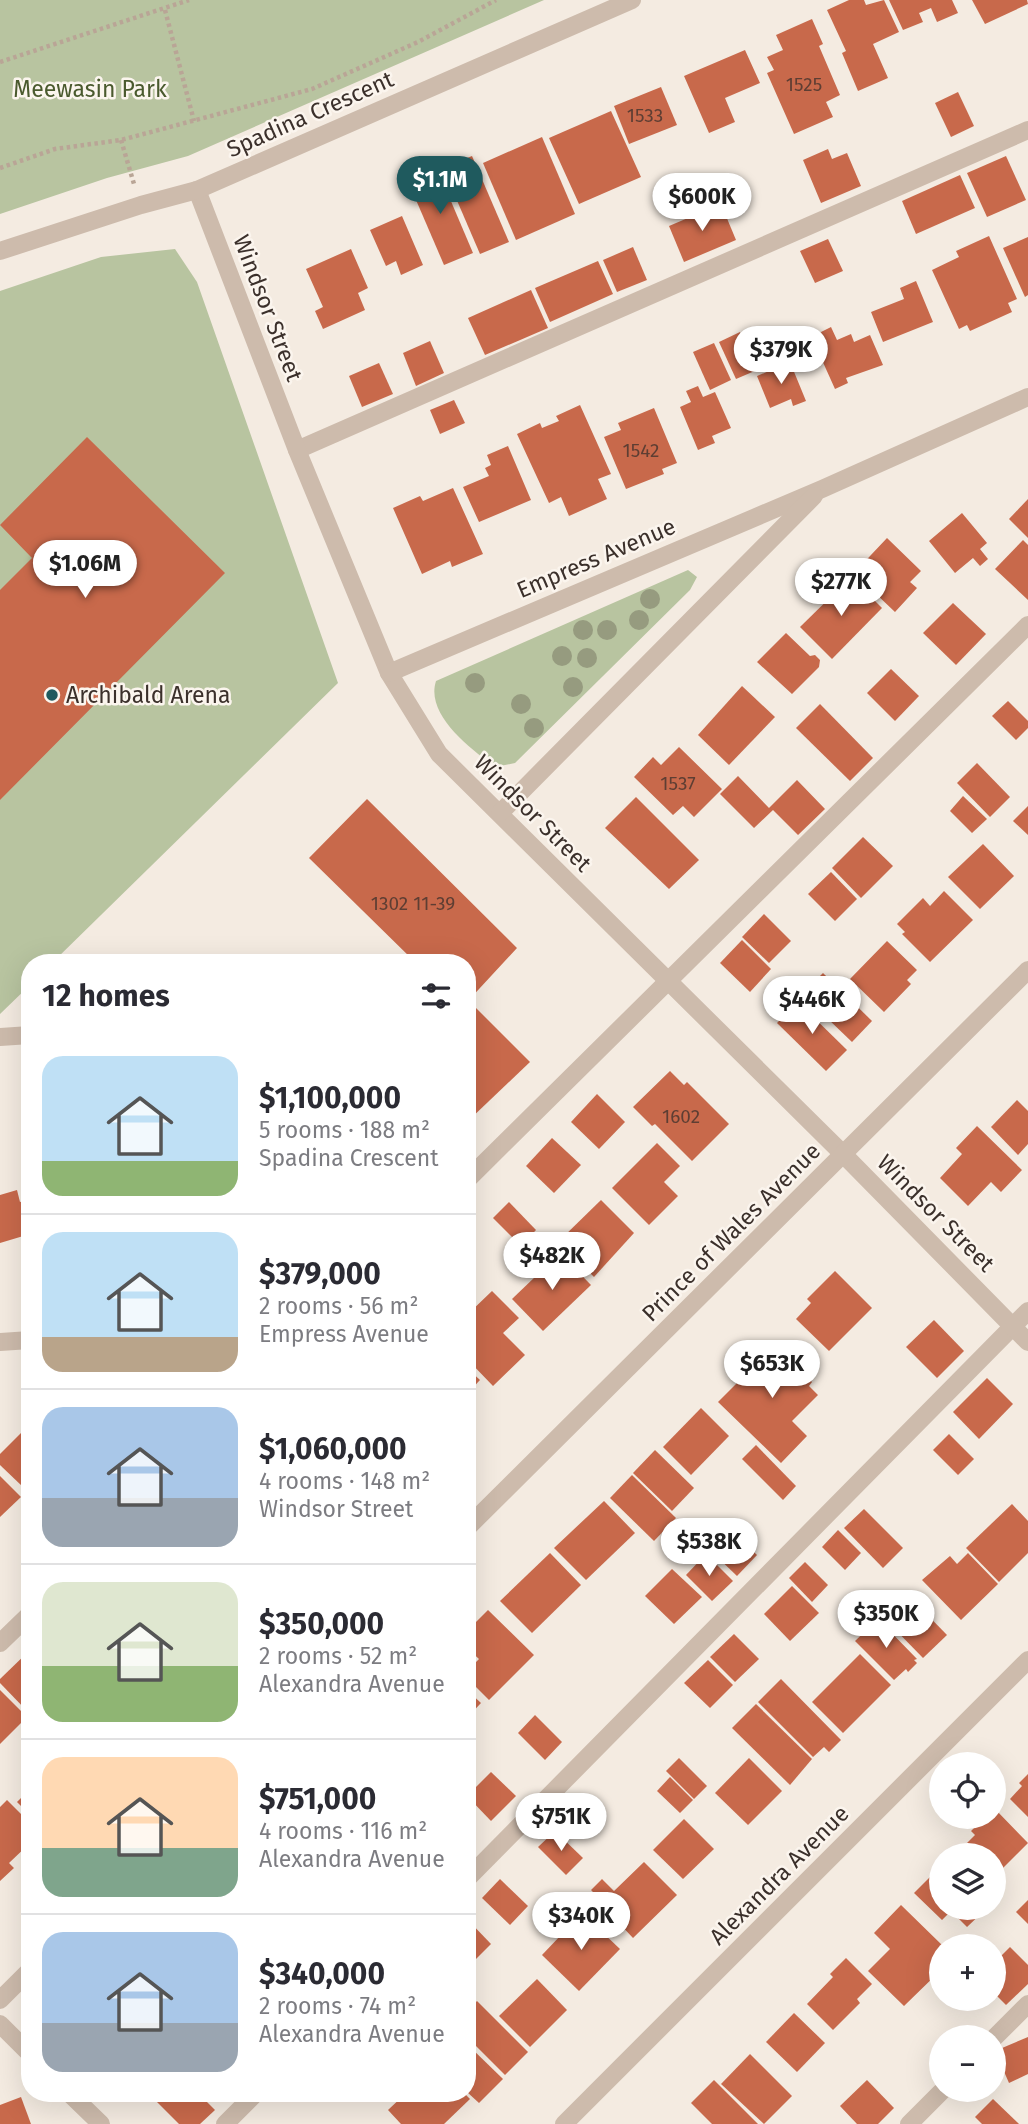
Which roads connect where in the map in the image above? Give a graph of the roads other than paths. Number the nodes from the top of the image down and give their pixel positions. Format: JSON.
{"nodes":[{"id":1,"x":632,"y":0,"type":"edge"},
{"id":2,"x":1028,"y":130,"type":"edge"},
{"id":3,"x":197,"y":190,"type":"junction"},
{"id":4,"x":0,"y":251,"type":"edge"},
{"id":5,"x":1028,"y":397,"type":"edge"},
{"id":6,"x":297,"y":450,"type":"junction"},
{"id":7,"x":822,"y":489,"type":"junction"},
{"id":8,"x":1028,"y":625,"type":"edge"},
{"id":9,"x":389,"y":673,"type":"junction"},
{"id":10,"x":500,"y":813,"type":"junction"},
{"id":11,"x":1028,"y":970,"type":"edge"},
{"id":12,"x":666,"y":981,"type":"junction"},
{"id":13,"x":21,"y":1036,"type":"edge"},
{"id":14,"x":0,"y":1037,"type":"edge"},
{"id":15,"x":844,"y":1155,"type":"junction"},
{"id":16,"x":476,"y":1171,"type":"edge"},
{"id":17,"x":1028,"y":1311,"type":"edge"},
{"id":18,"x":1013,"y":1326,"type":"junction"},
{"id":19,"x":21,"y":1341,"type":"edge"},
{"id":20,"x":0,"y":1342,"type":"edge"},
{"id":21,"x":1028,"y":1342,"type":"edge"},
{"id":22,"x":476,"y":1519,"type":"edge"},
{"id":23,"x":21,"y":1623,"type":"edge"},
{"id":24,"x":0,"y":1643,"type":"edge"},
{"id":25,"x":1028,"y":1660,"type":"edge"},
{"id":26,"x":476,"y":1870,"type":"edge"},
{"id":27,"x":21,"y":1979,"type":"edge"},
{"id":28,"x":0,"y":2000,"type":"edge"},
{"id":29,"x":1028,"y":2004,"type":"edge"},
{"id":30,"x":0,"y":2024,"type":"edge"},
{"id":31,"x":1006,"y":2026,"type":"edge"},
{"id":32,"x":21,"y":2045,"type":"edge"},
{"id":33,"x":78,"y":2102,"type":"edge"},
{"id":34,"x":247,"y":2102,"type":"edge"},
{"id":35,"x":931,"y":2102,"type":"edge"},
{"id":36,"x":101,"y":2124,"type":"edge"},
{"id":37,"x":225,"y":2124,"type":"edge"},
{"id":38,"x":564,"y":2124,"type":"edge"},
{"id":39,"x":909,"y":2124,"type":"edge"}],
"edges":[{"from":1,"to":3,"type":"street","name":"Spadina Crescent"},
{"from":2,"to":6,"type":"street"},
{"from":3,"to":4,"type":"street","name":"Spadina Crescent"},
{"from":3,"to":6,"type":"street","name":"Windsor Street"},
{"from":5,"to":7,"type":"street","name":"Empress Avenue"},
{"from":6,"to":9,"type":"street","name":"Windsor Street"},
{"from":7,"to":9,"type":"street","name":"Empress Avenue"},
{"from":7,"to":10,"type":"street","name":"Empress Avenue"},
{"from":8,"to":12,"type":"street"},
{"from":9,"to":10,"type":"street","name":"Windsor Street"},
{"from":10,"to":12,"type":"street","name":"Windsor Street"},
{"from":11,"to":15,"type":"street","name":"Prince of Wales Avenue"},
{"from":12,"to":15,"type":"street","name":"Windsor Street"},
{"from":12,"to":16,"type":"street"},
{"from":13,"to":14,"type":"street"},
{"from":15,"to":18,"type":"street","name":"Windsor Street"},
{"from":15,"to":22,"type":"street","name":"Prince of Wales Avenue"},
{"from":17,"to":18,"type":"street"},
{"from":18,"to":21,"type":"street","name":"Windsor Street"},
{"from":18,"to":26,"type":"street"},
{"from":19,"to":20,"type":"street"},
{"from":23,"to":24,"type":"street"},
{"from":25,"to":38,"type":"street","name":"Alexandra Avenue"},
{"from":27,"to":28,"type":"street"},
{"from":29,"to":31,"type":"street"},
{"from":30,"to":32,"type":"street"},
{"from":33,"to":36,"type":"street"},
{"from":34,"to":37,"type":"street"},
{"from":35,"to":39,"type":"street"}]}
